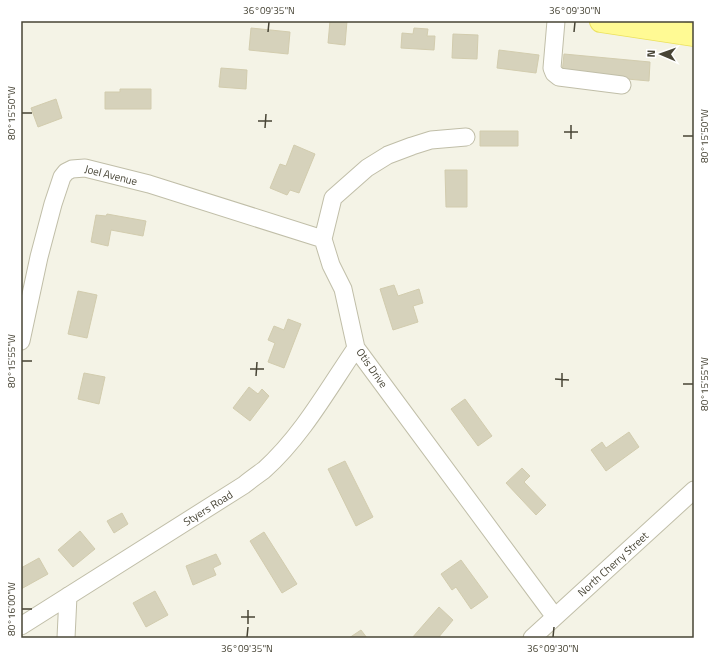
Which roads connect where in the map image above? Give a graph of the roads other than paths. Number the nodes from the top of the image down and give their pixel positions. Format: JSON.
{"nodes":[{"id":1,"x":556,"y":21,"type":"edge"},
{"id":2,"x":601,"y":21,"type":"edge"},
{"id":3,"x":694,"y":35,"type":"edge"},
{"id":4,"x":622,"y":85,"type":"dead end"},
{"id":5,"x":466,"y":137,"type":"dead end"},
{"id":6,"x":323,"y":240,"type":"junction"},
{"id":7,"x":21,"y":341,"type":"edge"},
{"id":8,"x":356,"y":348,"type":"junction"},
{"id":9,"x":694,"y":490,"type":"edge"},
{"id":10,"x":68,"y":596,"type":"junction"},
{"id":11,"x":555,"y":617,"type":"junction"},
{"id":12,"x":21,"y":626,"type":"edge"},
{"id":13,"x":66,"y":638,"type":"edge"},
{"id":14,"x":532,"y":638,"type":"edge"}],
"edges":[{"from":1,"to":4,"type":"street"},
{"from":2,"to":3,"type":"main road"},
{"from":5,"to":6,"type":"street"},
{"from":6,"to":7,"type":"street","name":"Joel Avenue"},
{"from":6,"to":8,"type":"street","name":"Otis Drive"},
{"from":8,"to":10,"type":"street","name":"Styers Road"},
{"from":8,"to":11,"type":"street","name":"Otis Drive"},
{"from":9,"to":11,"type":"street","name":"North Cherry Street"},
{"from":10,"to":12,"type":"street","name":"Styers Road"},
{"from":10,"to":13,"type":"street"},
{"from":11,"to":14,"type":"street","name":"North Cherry Street"}]}
